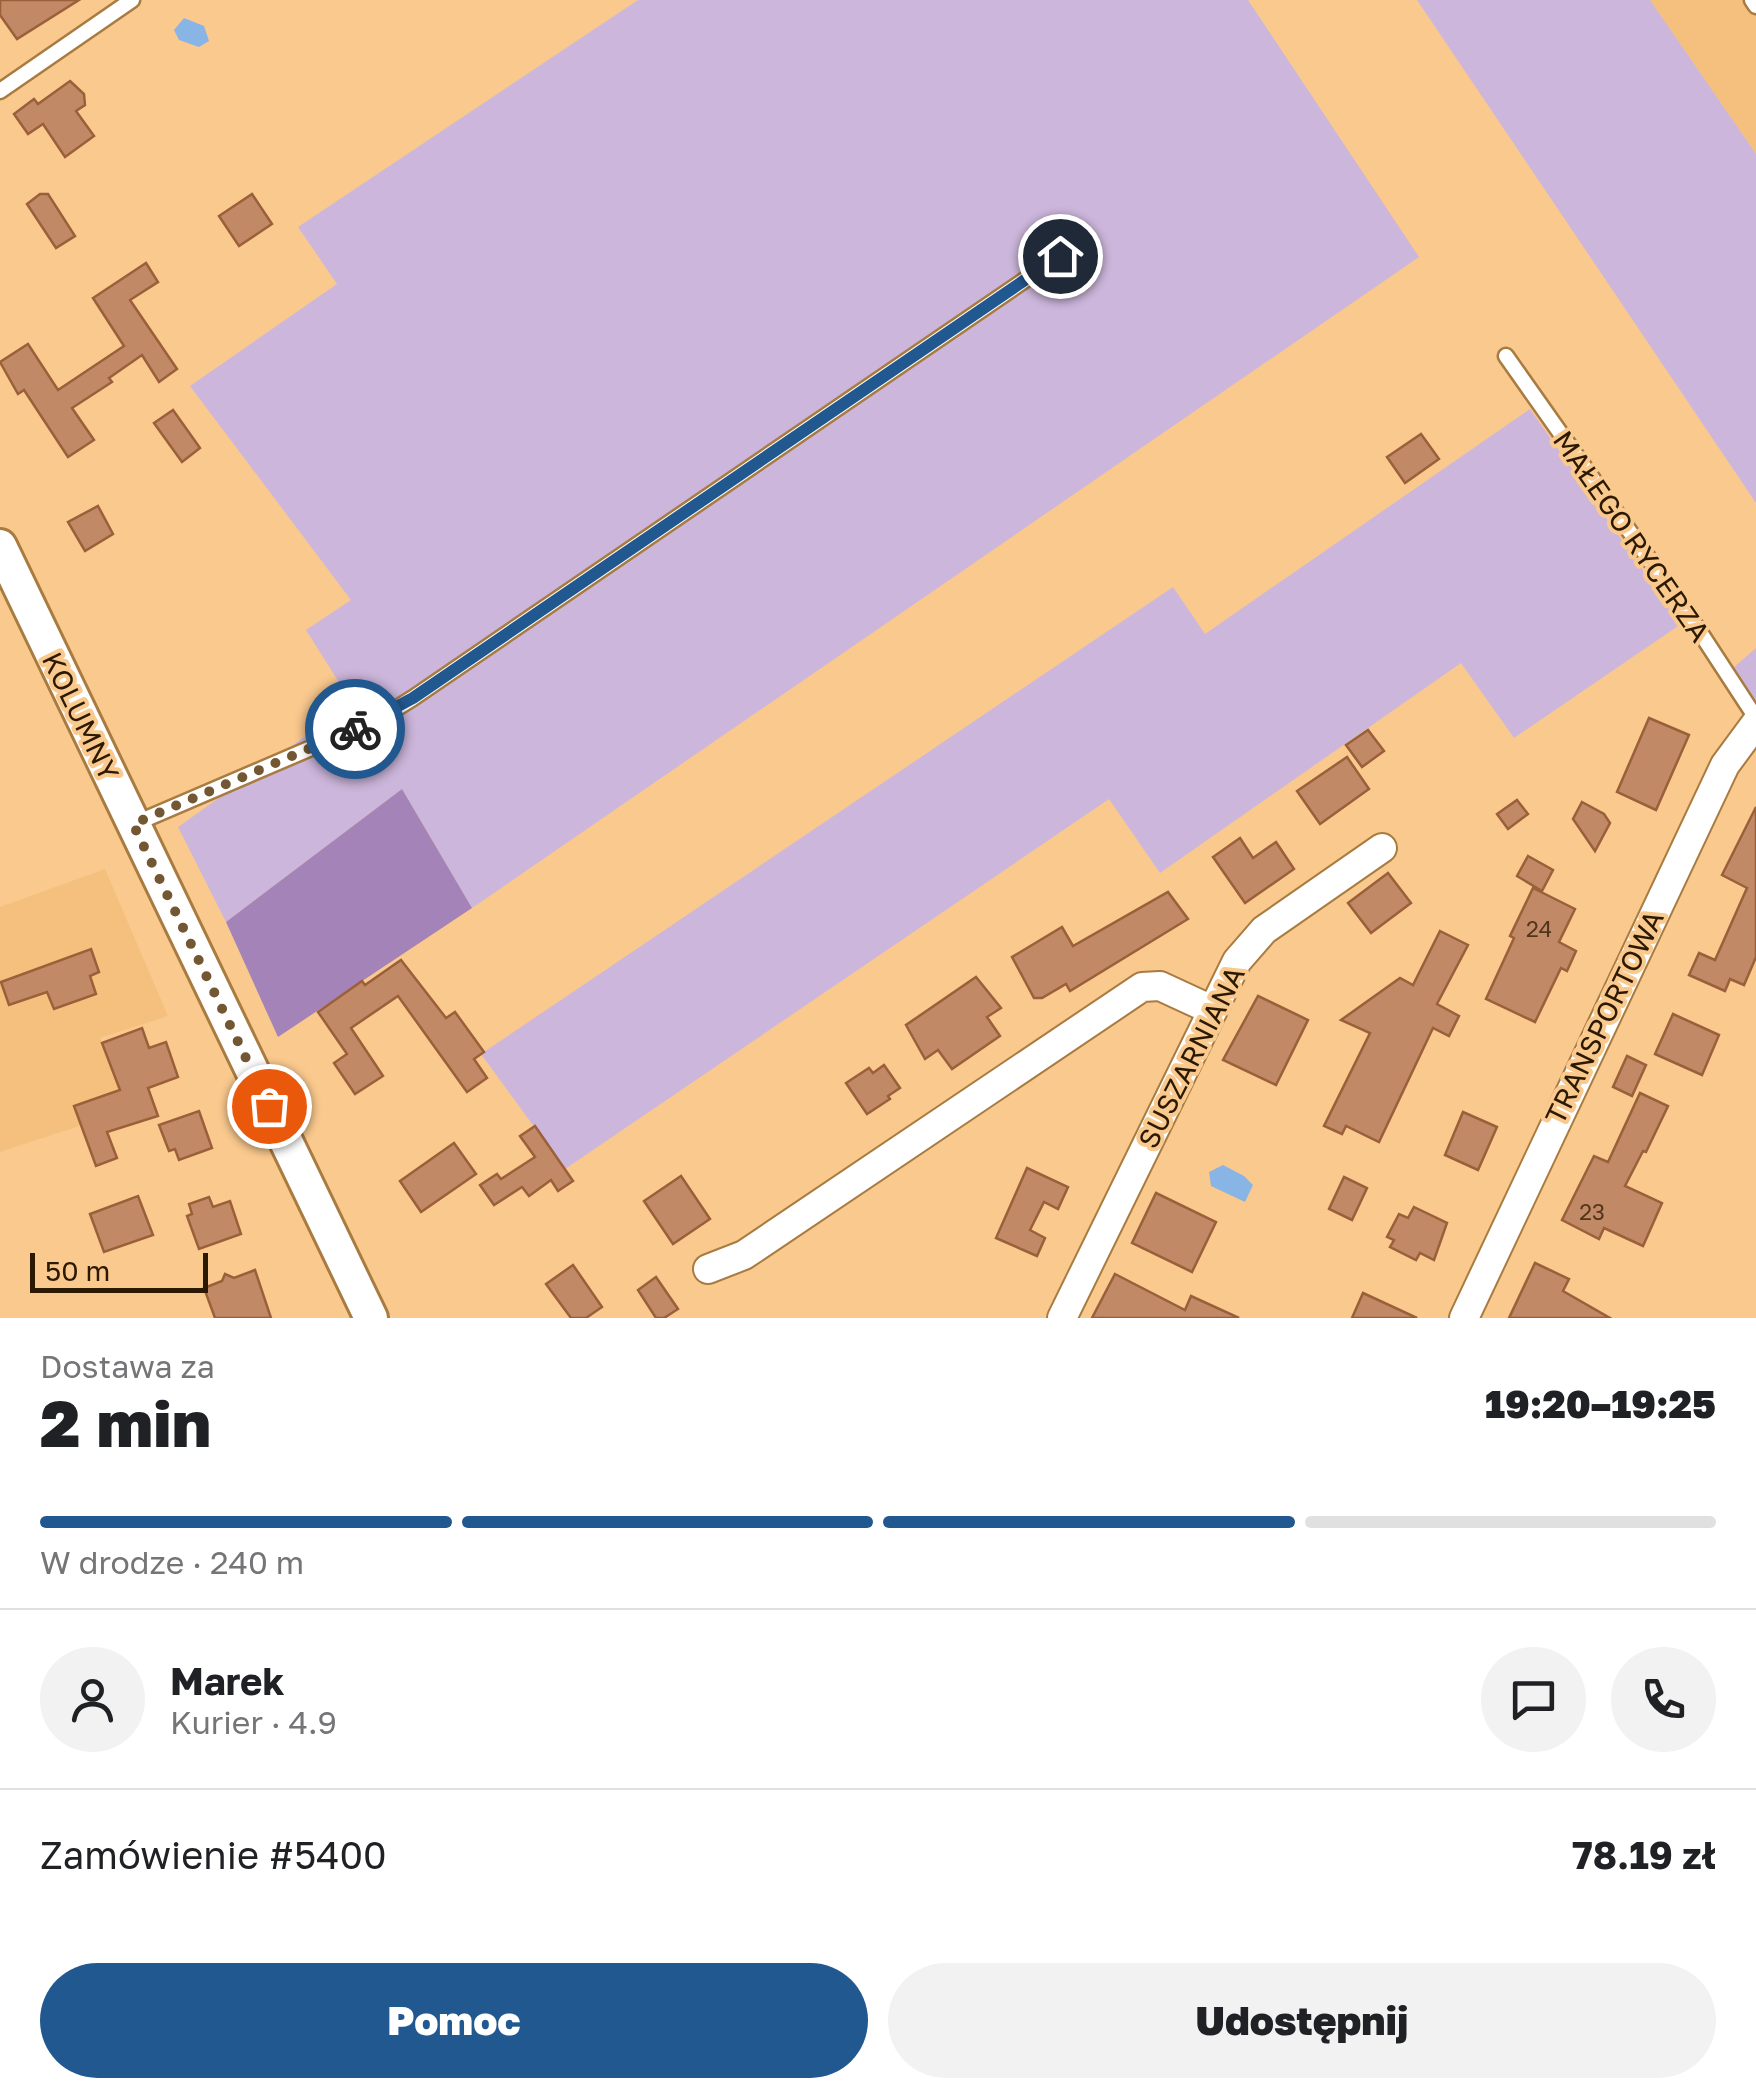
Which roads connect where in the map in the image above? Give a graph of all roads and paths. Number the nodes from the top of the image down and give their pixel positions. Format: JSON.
{"nodes":[{"id":1,"x":132,"y":0,"type":"edge"},
{"id":2,"x":0,"y":91,"type":"edge"},
{"id":3,"x":1060,"y":256,"type":"dead end"},
{"id":4,"x":1506,"y":356,"type":"dead end"},
{"id":5,"x":0,"y":546,"type":"edge"},
{"id":6,"x":1756,"y":720,"type":"edge"},
{"id":7,"x":133,"y":824,"type":"junction"},
{"id":8,"x":1382,"y":848,"type":"dead end"},
{"id":9,"x":1212,"y":1010,"type":"junction"},
{"id":10,"x":708,"y":1269,"type":"dead end"},
{"id":11,"x":371,"y":1318,"type":"edge"},
{"id":12,"x":1062,"y":1318,"type":"edge"},
{"id":13,"x":1464,"y":1318,"type":"edge"}],
"edges":[{"from":1,"to":2,"type":"lane"},
{"from":3,"to":7,"type":"lane"},
{"from":4,"to":6,"type":"lane","name":"MAŁEGO RYCERZA"},
{"from":5,"to":7,"type":"street","name":"KOLUMNY"},
{"from":6,"to":13,"type":"street","name":"TRANSPORTOWA"},
{"from":7,"to":11,"type":"street","name":"KOLUMNY"},
{"from":8,"to":9,"type":"street","name":"SUSZARNIANA"},
{"from":9,"to":10,"type":"street"},
{"from":9,"to":12,"type":"street","name":"SUSZARNIANA"}]}
